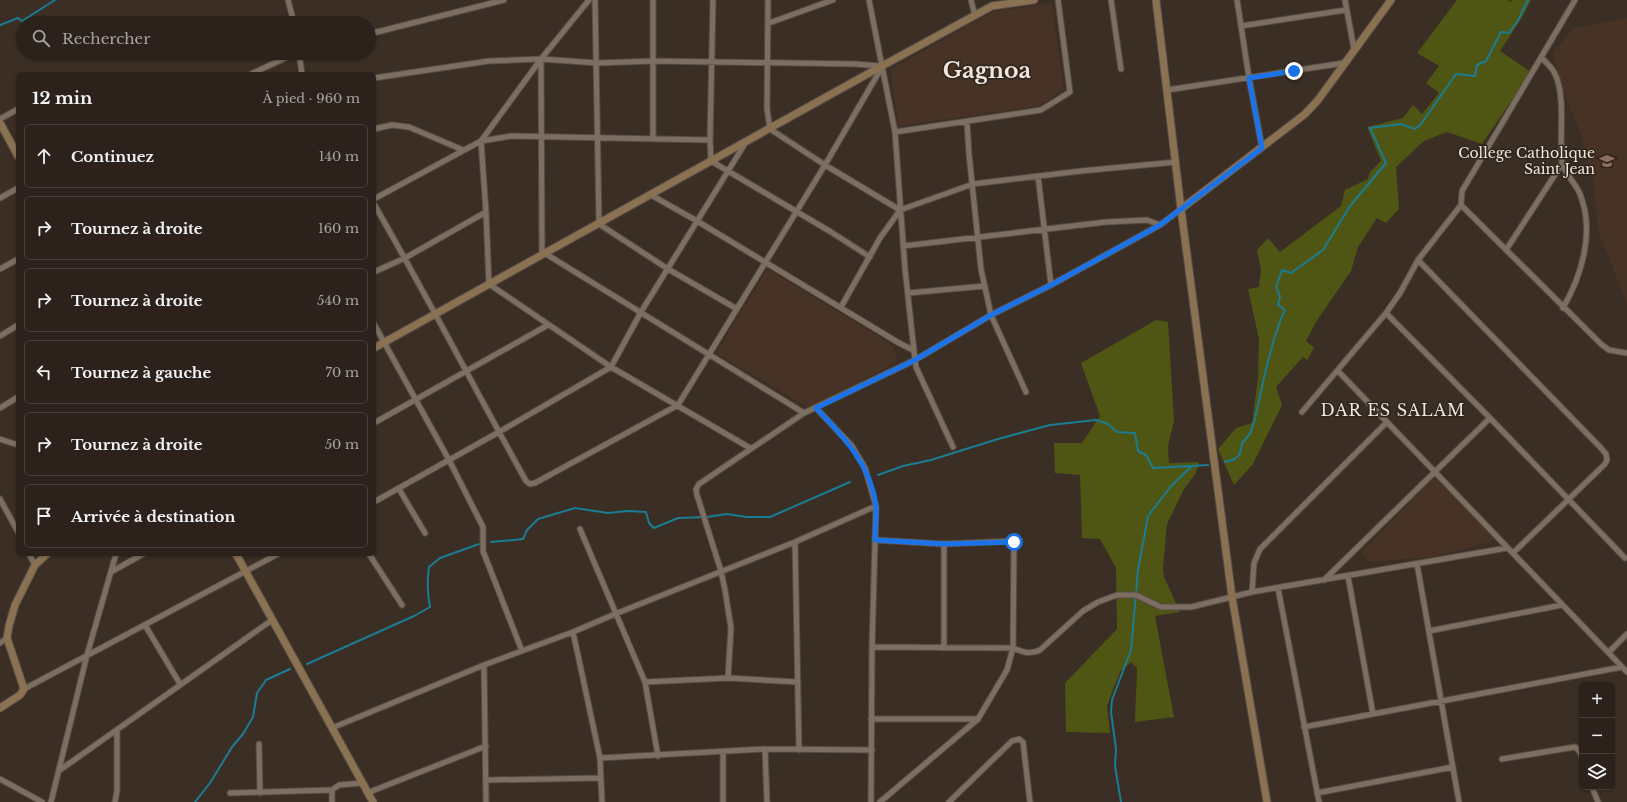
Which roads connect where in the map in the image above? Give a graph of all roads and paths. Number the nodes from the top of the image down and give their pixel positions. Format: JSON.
{"nodes":[{"id":1,"x":288,"y":0,"type":"edge"},
{"id":2,"x":504,"y":0,"type":"edge"},
{"id":3,"x":589,"y":0,"type":"edge"},
{"id":4,"x":595,"y":0,"type":"edge"},
{"id":5,"x":653,"y":0,"type":"edge"},
{"id":6,"x":713,"y":0,"type":"edge"},
{"id":7,"x":768,"y":0,"type":"edge"},
{"id":8,"x":833,"y":0,"type":"edge"},
{"id":9,"x":869,"y":0,"type":"edge"},
{"id":10,"x":971,"y":0,"type":"edge"},
{"id":11,"x":1034,"y":0,"type":"edge"},
{"id":12,"x":1058,"y":0,"type":"edge"},
{"id":13,"x":1111,"y":0,"type":"edge"},
{"id":14,"x":1156,"y":0,"type":"edge"},
{"id":15,"x":1237,"y":0,"type":"edge"},
{"id":16,"x":1345,"y":0,"type":"edge"},
{"id":17,"x":1391,"y":0,"type":"edge"},
{"id":18,"x":1575,"y":0,"type":"edge"},
{"id":19,"x":1346,"y":10,"type":"junction"},
{"id":20,"x":292,"y":16,"type":"edge"},
{"id":21,"x":975,"y":16,"type":"junction"},
{"id":22,"x":769,"y":23,"type":"junction"},
{"id":23,"x":1241,"y":26,"type":"junction"},
{"id":24,"x":376,"y":32,"type":"edge"},
{"id":25,"x":1354,"y":50,"type":"junction"},
{"id":26,"x":1542,"y":58,"type":"junction"},
{"id":27,"x":541,"y":59,"type":"junction"},
{"id":28,"x":282,"y":60,"type":"edge"},
{"id":29,"x":299,"y":60,"type":"edge"},
{"id":30,"x":654,"y":61,"type":"junction"},
{"id":31,"x":712,"y":61,"type":"junction"},
{"id":32,"x":768,"y":62,"type":"junction"},
{"id":33,"x":597,"y":63,"type":"junction"},
{"id":34,"x":1344,"y":63,"type":"junction"},
{"id":35,"x":882,"y":66,"type":"junction"},
{"id":36,"x":1121,"y":69,"type":"dead end"},
{"id":37,"x":255,"y":72,"type":"edge"},
{"id":38,"x":302,"y":72,"type":"edge"},
{"id":39,"x":376,"y":78,"type":"edge"},
{"id":40,"x":1249,"y":78,"type":"junction"},
{"id":41,"x":1167,"y":90,"type":"junction"},
{"id":42,"x":16,"y":110,"type":"edge"},
{"id":43,"x":0,"y":119,"type":"edge"},
{"id":44,"x":967,"y":122,"type":"junction"},
{"id":45,"x":0,"y":123,"type":"edge"},
{"id":46,"x":376,"y":129,"type":"edge"},
{"id":47,"x":770,"y":129,"type":"junction"},
{"id":48,"x":895,"y":132,"type":"junction"},
{"id":49,"x":542,"y":137,"type":"junction"},
{"id":50,"x":598,"y":137,"type":"junction"},
{"id":51,"x":653,"y":138,"type":"junction"},
{"id":52,"x":710,"y":140,"type":"junction"},
{"id":53,"x":481,"y":141,"type":"junction"},
{"id":54,"x":746,"y":142,"type":"junction"},
{"id":55,"x":1262,"y":148,"type":"junction"},
{"id":56,"x":463,"y":150,"type":"junction"},
{"id":57,"x":16,"y":152,"type":"edge"},
{"id":58,"x":711,"y":162,"type":"junction"},
{"id":59,"x":1176,"y":162,"type":"junction"},
{"id":60,"x":1562,"y":164,"type":"junction"},
{"id":61,"x":825,"y":165,"type":"junction"},
{"id":62,"x":728,"y":172,"type":"junction"},
{"id":63,"x":1038,"y":176,"type":"junction"},
{"id":64,"x":973,"y":184,"type":"junction"},
{"id":65,"x":16,"y":189,"type":"edge"},
{"id":66,"x":651,"y":195,"type":"junction"},
{"id":67,"x":0,"y":198,"type":"edge"},
{"id":68,"x":376,"y":198,"type":"edge"},
{"id":69,"x":1461,"y":205,"type":"junction"},
{"id":70,"x":376,"y":207,"type":"edge"},
{"id":71,"x":1181,"y":209,"type":"junction"},
{"id":72,"x":900,"y":210,"type":"junction"},
{"id":73,"x":486,"y":212,"type":"junction"},
{"id":74,"x":796,"y":212,"type":"junction"},
{"id":75,"x":697,"y":221,"type":"junction"},
{"id":76,"x":599,"y":224,"type":"junction"},
{"id":77,"x":1160,"y":225,"type":"junction"},
{"id":78,"x":1044,"y":230,"type":"junction"},
{"id":79,"x":978,"y":237,"type":"junction"},
{"id":80,"x":903,"y":246,"type":"junction"},
{"id":81,"x":1506,"y":250,"type":"junction"},
{"id":82,"x":544,"y":254,"type":"junction"},
{"id":83,"x":870,"y":257,"type":"junction"},
{"id":84,"x":405,"y":258,"type":"junction"},
{"id":85,"x":16,"y":260,"type":"edge"},
{"id":86,"x":1418,"y":260,"type":"junction"},
{"id":87,"x":766,"y":262,"type":"junction"},
{"id":88,"x":0,"y":269,"type":"edge"},
{"id":89,"x":668,"y":269,"type":"junction"},
{"id":90,"x":376,"y":271,"type":"edge"},
{"id":91,"x":489,"y":284,"type":"junction"},
{"id":92,"x":1051,"y":285,"type":"junction"},
{"id":93,"x":984,"y":286,"type":"junction"},
{"id":94,"x":908,"y":293,"type":"junction"},
{"id":95,"x":841,"y":307,"type":"junction"},
{"id":96,"x":1563,"y":308,"type":"junction"},
{"id":97,"x":737,"y":309,"type":"junction"},
{"id":98,"x":641,"y":312,"type":"junction"},
{"id":99,"x":1386,"y":313,"type":"junction"},
{"id":100,"x":434,"y":315,"type":"junction"},
{"id":101,"x":991,"y":315,"type":"junction"},
{"id":102,"x":548,"y":325,"type":"junction"},
{"id":103,"x":16,"y":326,"type":"edge"},
{"id":104,"x":376,"y":328,"type":"edge"},
{"id":105,"x":0,"y":336,"type":"edge"},
{"id":106,"x":384,"y":343,"type":"junction"},
{"id":107,"x":376,"y":347,"type":"edge"},
{"id":108,"x":913,"y":350,"type":"junction"},
{"id":109,"x":1627,"y":353,"type":"edge"},
{"id":110,"x":709,"y":355,"type":"junction"},
{"id":111,"x":915,"y":360,"type":"junction"},
{"id":112,"x":610,"y":367,"type":"junction"},
{"id":113,"x":466,"y":371,"type":"junction"},
{"id":114,"x":1338,"y":371,"type":"junction"},
{"id":115,"x":1026,"y":392,"type":"dead end"},
{"id":116,"x":16,"y":398,"type":"edge"},
{"id":117,"x":416,"y":400,"type":"junction"},
{"id":118,"x":678,"y":405,"type":"junction"},
{"id":119,"x":0,"y":408,"type":"edge"},
{"id":120,"x":816,"y":408,"type":"junction"},
{"id":121,"x":1302,"y":412,"type":"dead end"},
{"id":122,"x":804,"y":413,"type":"junction"},
{"id":123,"x":1490,"y":418,"type":"junction"},
{"id":124,"x":376,"y":422,"type":"edge"},
{"id":125,"x":1387,"y":422,"type":"junction"},
{"id":126,"x":499,"y":432,"type":"junction"},
{"id":127,"x":0,"y":439,"type":"edge"},
{"id":128,"x":16,"y":444,"type":"edge"},
{"id":129,"x":953,"y":447,"type":"dead end"},
{"id":130,"x":750,"y":448,"type":"junction"},
{"id":131,"x":449,"y":460,"type":"junction"},
{"id":132,"x":1435,"y":471,"type":"junction"},
{"id":133,"x":399,"y":489,"type":"junction"},
{"id":134,"x":0,"y":499,"type":"edge"},
{"id":135,"x":1568,"y":500,"type":"junction"},
{"id":136,"x":376,"y":501,"type":"edge"},
{"id":137,"x":876,"y":506,"type":"junction"},
{"id":138,"x":16,"y":528,"type":"edge"},
{"id":139,"x":580,"y":529,"type":"dead end"},
{"id":140,"x":425,"y":533,"type":"dead end"},
{"id":141,"x":875,"y":540,"type":"junction"},
{"id":142,"x":796,"y":542,"type":"junction"},
{"id":143,"x":944,"y":544,"type":"junction"},
{"id":144,"x":1507,"y":548,"type":"junction"},
{"id":145,"x":1513,"y":553,"type":"junction"},
{"id":146,"x":30,"y":556,"type":"edge"},
{"id":147,"x":45,"y":556,"type":"edge"},
{"id":148,"x":115,"y":556,"type":"edge"},
{"id":149,"x":139,"y":556,"type":"edge"},
{"id":150,"x":237,"y":556,"type":"edge"},
{"id":151,"x":274,"y":556,"type":"edge"},
{"id":152,"x":370,"y":556,"type":"edge"},
{"id":153,"x":1625,"y":558,"type":"dead end"},
{"id":154,"x":1417,"y":564,"type":"junction"},
{"id":155,"x":35,"y":565,"type":"junction"},
{"id":156,"x":721,"y":571,"type":"junction"},
{"id":157,"x":111,"y":572,"type":"junction"},
{"id":158,"x":246,"y":572,"type":"junction"},
{"id":159,"x":1348,"y":576,"type":"junction"},
{"id":160,"x":1324,"y":581,"type":"junction"},
{"id":161,"x":1278,"y":588,"type":"junction"},
{"id":162,"x":1252,"y":592,"type":"junction"},
{"id":163,"x":1232,"y":597,"type":"junction"},
{"id":164,"x":402,"y":605,"type":"dead end"},
{"id":165,"x":1562,"y":605,"type":"junction"},
{"id":166,"x":615,"y":614,"type":"junction"},
{"id":167,"x":272,"y":620,"type":"junction"},
{"id":168,"x":145,"y":625,"type":"junction"},
{"id":169,"x":1429,"y":631,"type":"junction"},
{"id":170,"x":573,"y":632,"type":"junction"},
{"id":171,"x":1627,"y":634,"type":"edge"},
{"id":172,"x":2,"y":640,"type":"edge"},
{"id":173,"x":872,"y":648,"type":"junction"},
{"id":174,"x":944,"y":648,"type":"junction"},
{"id":175,"x":1013,"y":648,"type":"junction"},
{"id":176,"x":522,"y":651,"type":"junction"},
{"id":177,"x":1609,"y":652,"type":"junction"},
{"id":178,"x":87,"y":655,"type":"junction"},
{"id":179,"x":484,"y":665,"type":"junction"},
{"id":180,"x":1622,"y":667,"type":"junction"},
{"id":181,"x":1627,"y":672,"type":"edge"},
{"id":182,"x":728,"y":678,"type":"junction"},
{"id":183,"x":645,"y":682,"type":"junction"},
{"id":184,"x":798,"y":682,"type":"junction"},
{"id":185,"x":180,"y":684,"type":"junction"},
{"id":186,"x":24,"y":689,"type":"junction"},
{"id":187,"x":1441,"y":701,"type":"junction"},
{"id":188,"x":0,"y":708,"type":"edge"},
{"id":189,"x":1373,"y":714,"type":"junction"},
{"id":190,"x":871,"y":719,"type":"junction"},
{"id":191,"x":978,"y":719,"type":"junction"},
{"id":192,"x":1304,"y":727,"type":"junction"},
{"id":193,"x":332,"y":728,"type":"junction"},
{"id":194,"x":116,"y":730,"type":"junction"},
{"id":195,"x":259,"y":744,"type":"dead end"},
{"id":196,"x":486,"y":746,"type":"junction"},
{"id":197,"x":765,"y":750,"type":"junction"},
{"id":198,"x":798,"y":750,"type":"junction"},
{"id":199,"x":872,"y":750,"type":"junction"},
{"id":200,"x":724,"y":752,"type":"junction"},
{"id":201,"x":1581,"y":754,"type":"edge"},
{"id":202,"x":658,"y":756,"type":"junction"},
{"id":203,"x":600,"y":758,"type":"junction"},
{"id":204,"x":1502,"y":759,"type":"dead end"},
{"id":205,"x":1453,"y":767,"type":"junction"},
{"id":206,"x":60,"y":770,"type":"junction"},
{"id":207,"x":601,"y":778,"type":"junction"},
{"id":208,"x":0,"y":779,"type":"edge"},
{"id":209,"x":486,"y":780,"type":"junction"},
{"id":210,"x":362,"y":783,"type":"junction"},
{"id":211,"x":332,"y":790,"type":"junction"},
{"id":212,"x":1593,"y":790,"type":"edge"},
{"id":213,"x":230,"y":793,"type":"dead end"},
{"id":214,"x":260,"y":793,"type":"junction"},
{"id":215,"x":367,"y":793,"type":"junction"},
{"id":216,"x":1317,"y":793,"type":"junction"},
{"id":217,"x":954,"y":799,"type":"edge"},
{"id":218,"x":42,"y":802,"type":"edge"},
{"id":219,"x":51,"y":802,"type":"edge"},
{"id":220,"x":115,"y":802,"type":"edge"},
{"id":221,"x":332,"y":802,"type":"edge"},
{"id":222,"x":373,"y":802,"type":"edge"},
{"id":223,"x":486,"y":802,"type":"edge"},
{"id":224,"x":602,"y":802,"type":"edge"},
{"id":225,"x":723,"y":802,"type":"edge"},
{"id":226,"x":767,"y":802,"type":"edge"},
{"id":227,"x":871,"y":802,"type":"edge"},
{"id":228,"x":880,"y":802,"type":"edge"},
{"id":229,"x":949,"y":802,"type":"edge"},
{"id":230,"x":1030,"y":802,"type":"edge"},
{"id":231,"x":1267,"y":802,"type":"edge"},
{"id":232,"x":1319,"y":802,"type":"edge"},
{"id":233,"x":1459,"y":802,"type":"edge"},
{"id":234,"x":1598,"y":802,"type":"edge"}],
"edges":[{"from":1,"to":20,"type":"street"},
{"from":2,"to":24,"type":"street"},
{"from":3,"to":27,"type":"street"},
{"from":4,"to":33,"type":"street"},
{"from":5,"to":30,"type":"street"},
{"from":6,"to":31,"type":"street"},
{"from":7,"to":22,"type":"street"},
{"from":8,"to":22,"type":"street"},
{"from":9,"to":35,"type":"street"},
{"from":10,"to":21,"type":"street"},
{"from":11,"to":21,"type":"street"},
{"from":12,"to":44,"type":"street"},
{"from":13,"to":36,"type":"street"},
{"from":14,"to":41,"type":"street"},
{"from":15,"to":23,"type":"street"},
{"from":16,"to":19,"type":"street"},
{"from":17,"to":25,"type":"street"},
{"from":18,"to":26,"type":"street"},
{"from":19,"to":23,"type":"street"},
{"from":19,"to":25,"type":"street"},
{"from":21,"to":35,"type":"street"},
{"from":22,"to":32,"type":"street"},
{"from":23,"to":40,"type":"street"},
{"from":25,"to":34,"type":"street"},
{"from":26,"to":60,"type":"street"},
{"from":26,"to":69,"type":"street"},
{"from":27,"to":33,"type":"street"},
{"from":27,"to":39,"type":"street"},
{"from":27,"to":49,"type":"street"},
{"from":27,"to":53,"type":"street"},
{"from":28,"to":37,"type":"street"},
{"from":29,"to":38,"type":"street"},
{"from":30,"to":31,"type":"street"},
{"from":30,"to":33,"type":"street"},
{"from":30,"to":51,"type":"street"},
{"from":31,"to":32,"type":"street"},
{"from":31,"to":52,"type":"street"},
{"from":32,"to":35,"type":"street"},
{"from":32,"to":47,"type":"street"},
{"from":33,"to":50,"type":"street"},
{"from":34,"to":40,"type":"street"},
{"from":34,"to":55,"type":"street"},
{"from":35,"to":47,"type":"street"},
{"from":35,"to":48,"type":"street"},
{"from":35,"to":61,"type":"street"},
{"from":40,"to":41,"type":"street"},
{"from":40,"to":55,"type":"street"},
{"from":41,"to":59,"type":"street"},
{"from":42,"to":43,"type":"street"},
{"from":44,"to":48,"type":"street"},
{"from":44,"to":64,"type":"street"},
{"from":45,"to":57,"type":"street"},
{"from":46,"to":56,"type":"street"},
{"from":47,"to":54,"type":"street"},
{"from":47,"to":61,"type":"street"},
{"from":48,"to":72,"type":"street"},
{"from":49,"to":50,"type":"street"},
{"from":49,"to":53,"type":"street"},
{"from":49,"to":82,"type":"street"},
{"from":50,"to":51,"type":"street"},
{"from":50,"to":76,"type":"street"},
{"from":51,"to":52,"type":"street"},
{"from":52,"to":58,"type":"street"},
{"from":53,"to":56,"type":"street"},
{"from":53,"to":73,"type":"street"},
{"from":54,"to":58,"type":"street"},
{"from":54,"to":62,"type":"street"},
{"from":55,"to":71,"type":"street"},
{"from":56,"to":68,"type":"street"},
{"from":58,"to":62,"type":"street"},
{"from":58,"to":66,"type":"street"},
{"from":59,"to":63,"type":"street"},
{"from":59,"to":71,"type":"street"},
{"from":60,"to":81,"type":"street"},
{"from":60,"to":96,"type":"street"},
{"from":61,"to":72,"type":"street"},
{"from":61,"to":74,"type":"street"},
{"from":62,"to":74,"type":"street"},
{"from":62,"to":75,"type":"street"},
{"from":63,"to":64,"type":"street"},
{"from":63,"to":78,"type":"street"},
{"from":64,"to":72,"type":"street"},
{"from":64,"to":79,"type":"street"},
{"from":65,"to":67,"type":"street"},
{"from":66,"to":75,"type":"street"},
{"from":66,"to":76,"type":"street"},
{"from":69,"to":81,"type":"street"},
{"from":69,"to":86,"type":"street"},
{"from":70,"to":84,"type":"street"},
{"from":71,"to":77,"type":"street"},
{"from":71,"to":163,"type":"street"},
{"from":72,"to":80,"type":"street"},
{"from":72,"to":83,"type":"street"},
{"from":73,"to":84,"type":"street"},
{"from":73,"to":91,"type":"street"},
{"from":74,"to":83,"type":"street"},
{"from":74,"to":87,"type":"street"},
{"from":75,"to":87,"type":"street"},
{"from":75,"to":89,"type":"street"},
{"from":76,"to":82,"type":"street"},
{"from":76,"to":89,"type":"street"},
{"from":77,"to":78,"type":"street"},
{"from":77,"to":92,"type":"street"},
{"from":78,"to":79,"type":"street"},
{"from":78,"to":92,"type":"street"},
{"from":79,"to":80,"type":"street"},
{"from":79,"to":93,"type":"street"},
{"from":80,"to":94,"type":"street"},
{"from":81,"to":96,"type":"street"},
{"from":82,"to":91,"type":"street"},
{"from":82,"to":98,"type":"street"},
{"from":83,"to":95,"type":"street"},
{"from":84,"to":90,"type":"street"},
{"from":84,"to":100,"type":"street"},
{"from":85,"to":88,"type":"street"},
{"from":86,"to":99,"type":"street"},
{"from":86,"to":135,"type":"street"},
{"from":87,"to":95,"type":"street"},
{"from":87,"to":97,"type":"street"},
{"from":89,"to":97,"type":"street"},
{"from":89,"to":98,"type":"street"},
{"from":91,"to":100,"type":"street"},
{"from":91,"to":102,"type":"street"},
{"from":92,"to":101,"type":"street"},
{"from":93,"to":94,"type":"street"},
{"from":93,"to":101,"type":"street"},
{"from":94,"to":108,"type":"street"},
{"from":95,"to":108,"type":"street"},
{"from":96,"to":109,"type":"street"},
{"from":97,"to":110,"type":"street"},
{"from":98,"to":110,"type":"street"},
{"from":98,"to":112,"type":"street"},
{"from":99,"to":114,"type":"street"},
{"from":99,"to":123,"type":"street"},
{"from":100,"to":106,"type":"street"},
{"from":100,"to":113,"type":"street"},
{"from":101,"to":111,"type":"street"},
{"from":101,"to":115,"type":"street"},
{"from":102,"to":112,"type":"street"},
{"from":102,"to":113,"type":"street"},
{"from":103,"to":105,"type":"street"},
{"from":104,"to":106,"type":"street"},
{"from":106,"to":107,"type":"street"},
{"from":106,"to":117,"type":"street"},
{"from":108,"to":111,"type":"street"},
{"from":110,"to":118,"type":"street"},
{"from":110,"to":122,"type":"street"},
{"from":111,"to":120,"type":"street"},
{"from":111,"to":129,"type":"street"},
{"from":112,"to":118,"type":"street"},
{"from":112,"to":126,"type":"street"},
{"from":113,"to":117,"type":"street"},
{"from":113,"to":126,"type":"street"},
{"from":114,"to":121,"type":"street"},
{"from":114,"to":125,"type":"street"},
{"from":116,"to":119,"type":"street"},
{"from":117,"to":124,"type":"street"},
{"from":117,"to":131,"type":"street"},
{"from":118,"to":126,"type":"street"},
{"from":118,"to":130,"type":"street"},
{"from":120,"to":122,"type":"street"},
{"from":120,"to":137,"type":"street"},
{"from":122,"to":130,"type":"street"},
{"from":123,"to":132,"type":"street"},
{"from":123,"to":135,"type":"street"},
{"from":125,"to":132,"type":"street"},
{"from":125,"to":162,"type":"street"},
{"from":126,"to":131,"type":"street"},
{"from":127,"to":128,"type":"street"},
{"from":130,"to":156,"type":"street"},
{"from":131,"to":133,"type":"street"},
{"from":131,"to":176,"type":"street"},
{"from":132,"to":144,"type":"street"},
{"from":132,"to":160,"type":"street"},
{"from":133,"to":136,"type":"street"},
{"from":133,"to":140,"type":"street"},
{"from":134,"to":138,"type":"street"},
{"from":135,"to":145,"type":"street"},
{"from":135,"to":153,"type":"street"},
{"from":137,"to":141,"type":"street"},
{"from":137,"to":142,"type":"street"},
{"from":139,"to":166,"type":"street"},
{"from":141,"to":143,"type":"street"},
{"from":141,"to":173,"type":"street"},
{"from":142,"to":156,"type":"street"},
{"from":142,"to":184,"type":"street"},
{"from":143,"to":174,"type":"street"},
{"from":143,"to":175,"type":"street"},
{"from":144,"to":145,"type":"street"},
{"from":144,"to":154,"type":"street"},
{"from":145,"to":165,"type":"street"},
{"from":146,"to":155,"type":"street"},
{"from":147,"to":155,"type":"street"},
{"from":148,"to":157,"type":"street"},
{"from":149,"to":157,"type":"street"},
{"from":150,"to":158,"type":"street"},
{"from":151,"to":158,"type":"street"},
{"from":152,"to":164,"type":"street"},
{"from":154,"to":159,"type":"street"},
{"from":154,"to":169,"type":"street"},
{"from":155,"to":172,"type":"street"},
{"from":156,"to":166,"type":"street"},
{"from":156,"to":182,"type":"street"},
{"from":157,"to":178,"type":"street"},
{"from":158,"to":167,"type":"street"},
{"from":158,"to":168,"type":"street"},
{"from":159,"to":160,"type":"street"},
{"from":159,"to":189,"type":"street"},
{"from":160,"to":161,"type":"street"},
{"from":161,"to":162,"type":"street"},
{"from":161,"to":192,"type":"street"},
{"from":162,"to":163,"type":"street"},
{"from":163,"to":175,"type":"street"},
{"from":163,"to":231,"type":"street"},
{"from":165,"to":169,"type":"street"},
{"from":165,"to":177,"type":"street"},
{"from":166,"to":170,"type":"street"},
{"from":166,"to":183,"type":"street"},
{"from":167,"to":185,"type":"street"},
{"from":167,"to":193,"type":"street"},
{"from":168,"to":178,"type":"street"},
{"from":168,"to":185,"type":"street"},
{"from":169,"to":187,"type":"street"},
{"from":170,"to":176,"type":"street"},
{"from":170,"to":203,"type":"street"},
{"from":171,"to":177,"type":"street"},
{"from":172,"to":186,"type":"street"},
{"from":173,"to":174,"type":"street"},
{"from":173,"to":190,"type":"street"},
{"from":174,"to":175,"type":"street"},
{"from":175,"to":191,"type":"street"},
{"from":176,"to":179,"type":"street"},
{"from":177,"to":180,"type":"street"},
{"from":178,"to":186,"type":"street"},
{"from":178,"to":206,"type":"street"},
{"from":179,"to":193,"type":"street"},
{"from":179,"to":196,"type":"street"},
{"from":180,"to":181,"type":"street"},
{"from":180,"to":187,"type":"street"},
{"from":182,"to":183,"type":"street"},
{"from":182,"to":184,"type":"street"},
{"from":183,"to":202,"type":"street"},
{"from":184,"to":198,"type":"street"},
{"from":185,"to":194,"type":"street"},
{"from":186,"to":188,"type":"street"},
{"from":187,"to":189,"type":"street"},
{"from":187,"to":205,"type":"street"},
{"from":189,"to":192,"type":"street"},
{"from":190,"to":191,"type":"street"},
{"from":190,"to":199,"type":"street"},
{"from":191,"to":228,"type":"street"},
{"from":192,"to":216,"type":"street"},
{"from":193,"to":210,"type":"street"},
{"from":194,"to":206,"type":"street"},
{"from":194,"to":220,"type":"street"},
{"from":195,"to":214,"type":"street"},
{"from":196,"to":209,"type":"street"},
{"from":196,"to":215,"type":"street"},
{"from":197,"to":198,"type":"street"},
{"from":197,"to":200,"type":"street"},
{"from":197,"to":226,"type":"street"},
{"from":198,"to":199,"type":"street"},
{"from":199,"to":227,"type":"street"},
{"from":200,"to":202,"type":"street"},
{"from":200,"to":225,"type":"street"},
{"from":201,"to":204,"type":"street"},
{"from":202,"to":203,"type":"street"},
{"from":203,"to":207,"type":"street"},
{"from":205,"to":216,"type":"street"},
{"from":205,"to":233,"type":"street"},
{"from":206,"to":219,"type":"street"},
{"from":207,"to":209,"type":"street"},
{"from":207,"to":224,"type":"street"},
{"from":208,"to":218,"type":"street"},
{"from":209,"to":223,"type":"street"},
{"from":210,"to":211,"type":"street"},
{"from":210,"to":215,"type":"street"},
{"from":211,"to":214,"type":"street"},
{"from":211,"to":221,"type":"street"},
{"from":212,"to":234,"type":"street"},
{"from":213,"to":214,"type":"street"},
{"from":215,"to":222,"type":"street"},
{"from":216,"to":232,"type":"street"},
{"from":217,"to":229,"type":"street"},
{"from":217,"to":230,"type":"street"}]}
